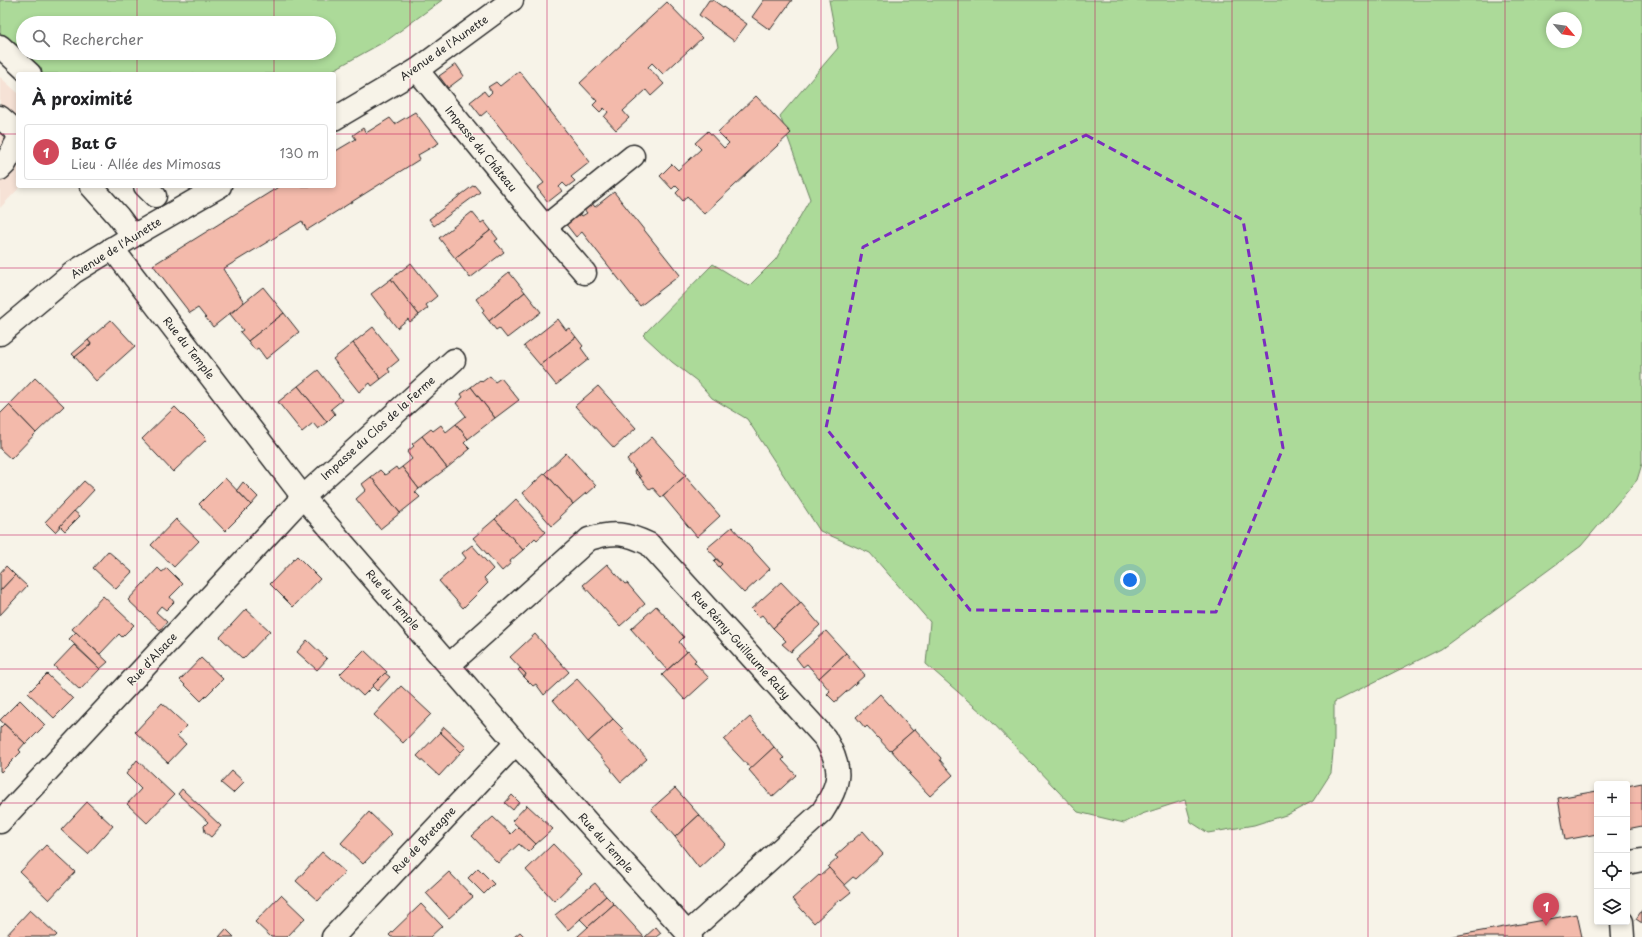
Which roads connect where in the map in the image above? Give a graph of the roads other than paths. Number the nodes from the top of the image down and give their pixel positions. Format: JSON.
{"nodes":[{"id":1,"x":512,"y":0,"type":"edge"},
{"id":2,"x":0,"y":46,"type":"edge"},
{"id":3,"x":417,"y":70,"type":"junction"},
{"id":4,"x":28,"y":72,"type":"edge"},
{"id":5,"x":0,"y":117,"type":"edge"},
{"id":6,"x":336,"y":118,"type":"edge"},
{"id":7,"x":16,"y":131,"type":"edge"},
{"id":8,"x":16,"y":144,"type":"edge"},
{"id":9,"x":633,"y":156,"type":"dead end"},
{"id":10,"x":0,"y":169,"type":"edge"},
{"id":11,"x":93,"y":188,"type":"edge"},
{"id":12,"x":216,"y":188,"type":"edge"},
{"id":13,"x":545,"y":227,"type":"junction"},
{"id":14,"x":132,"y":236,"type":"junction"},
{"id":15,"x":112,"y":248,"type":"junction"},
{"id":16,"x":585,"y":273,"type":"dead end"},
{"id":17,"x":0,"y":334,"type":"edge"},
{"id":18,"x":454,"y":360,"type":"dead end"},
{"id":19,"x":303,"y":496,"type":"junction"},
{"id":20,"x":449,"y":665,"type":"junction"},
{"id":21,"x":516,"y":743,"type":"junction"},
{"id":22,"x":0,"y":822,"type":"edge"},
{"id":23,"x":1642,"y":860,"type":"edge"},
{"id":24,"x":1630,"y":862,"type":"edge"},
{"id":25,"x":1622,"y":925,"type":"edge"},
{"id":26,"x":689,"y":935,"type":"edge"},
{"id":27,"x":333,"y":937,"type":"edge"},
{"id":28,"x":1623,"y":937,"type":"edge"}],
"edges":[{"from":1,"to":3,"type":"street","name":"Avenue de l'Aunette"},
{"from":2,"to":4,"type":"street"},
{"from":3,"to":6,"type":"street","name":"Avenue de l'Aunette"},
{"from":3,"to":13,"type":"street","name":"Impasse du Château"},
{"from":5,"to":7,"type":"street"},
{"from":8,"to":10,"type":"street"},
{"from":9,"to":13,"type":"street"},
{"from":11,"to":14,"type":"street"},
{"from":12,"to":14,"type":"street","name":"Avenue de l'Aunette"},
{"from":13,"to":16,"type":"street","name":"Impasse du Château"},
{"from":14,"to":15,"type":"street","name":"Avenue de l'Aunette"},
{"from":15,"to":17,"type":"street","name":"Avenue de l'Aunette"},
{"from":15,"to":19,"type":"street","name":"Rue du Temple"},
{"from":18,"to":19,"type":"street","name":"Impasse du Clos de la Ferme"},
{"from":19,"to":20,"type":"street","name":"Rue du Temple"},
{"from":19,"to":22,"type":"street","name":"Rue d'Alsace"},
{"from":20,"to":21,"type":"street","name":"Rue du Temple"},
{"from":20,"to":26,"type":"street","name":"Rue Rémy-Guillaume Raby"},
{"from":21,"to":26,"type":"street","name":"Rue du Temple"},
{"from":21,"to":27,"type":"street","name":"Rue de Bretagne"},
{"from":23,"to":24,"type":"street"},
{"from":25,"to":28,"type":"street"}]}
